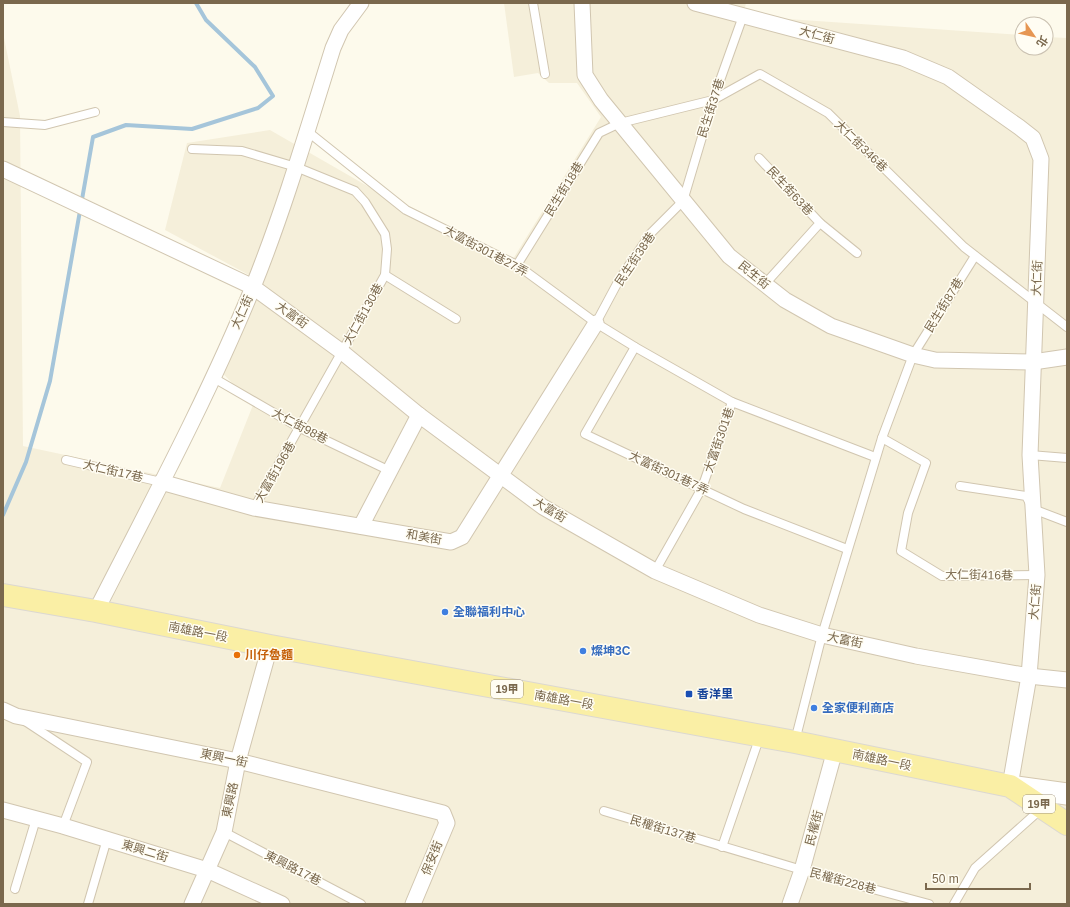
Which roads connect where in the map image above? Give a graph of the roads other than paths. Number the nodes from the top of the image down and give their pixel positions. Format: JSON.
{"nodes":[{"id":1,"x":361,"y":3,"type":"edge"},
{"id":2,"x":533,"y":3,"type":"edge"},
{"id":3,"x":582,"y":3,"type":"edge"},
{"id":4,"x":695,"y":3,"type":"edge"},
{"id":5,"x":743,"y":16,"type":"junction"},
{"id":6,"x":545,"y":74,"type":"dead end"},
{"id":7,"x":713,"y":100,"type":"junction"},
{"id":8,"x":95,"y":112,"type":"dead end"},
{"id":9,"x":3,"y":122,"type":"edge"},
{"id":10,"x":620,"y":123,"type":"junction"},
{"id":11,"x":307,"y":131,"type":"junction"},
{"id":12,"x":192,"y":149,"type":"dead end"},
{"id":13,"x":759,"y":158,"type":"dead end"},
{"id":14,"x":296,"y":167,"type":"junction"},
{"id":15,"x":3,"y":169,"type":"edge"},
{"id":16,"x":682,"y":201,"type":"junction"},
{"id":17,"x":820,"y":223,"type":"junction"},
{"id":18,"x":857,"y":253,"type":"dead end"},
{"id":19,"x":975,"y":256,"type":"junction"},
{"id":20,"x":517,"y":265,"type":"junction"},
{"id":21,"x":385,"y":275,"type":"junction"},
{"id":22,"x":765,"y":284,"type":"junction"},
{"id":23,"x":253,"y":287,"type":"junction"},
{"id":24,"x":1036,"y":304,"type":"junction"},
{"id":25,"x":456,"y":319,"type":"dead end"},
{"id":26,"x":596,"y":323,"type":"junction"},
{"id":27,"x":1067,"y":327,"type":"edge"},
{"id":28,"x":635,"y":348,"type":"junction"},
{"id":29,"x":342,"y":352,"type":"junction"},
{"id":30,"x":913,"y":355,"type":"junction"},
{"id":31,"x":1067,"y":357,"type":"edge"},
{"id":32,"x":1033,"y":362,"type":"junction"},
{"id":33,"x":212,"y":377,"type":"junction"},
{"id":34,"x":732,"y":402,"type":"junction"},
{"id":35,"x":420,"y":415,"type":"junction"},
{"id":36,"x":300,"y":428,"type":"junction"},
{"id":37,"x":882,"y":438,"type":"junction"},
{"id":38,"x":1030,"y":455,"type":"junction"},
{"id":39,"x":875,"y":457,"type":"junction"},
{"id":40,"x":1067,"y":458,"type":"edge"},
{"id":41,"x":66,"y":460,"type":"dead end"},
{"id":42,"x":390,"y":471,"type":"junction"},
{"id":43,"x":499,"y":476,"type":"junction"},
{"id":44,"x":161,"y":482,"type":"junction"},
{"id":45,"x":960,"y":486,"type":"dead end"},
{"id":46,"x":702,"y":488,"type":"junction"},
{"id":47,"x":254,"y":508,"type":"junction"},
{"id":48,"x":1033,"y":509,"type":"junction"},
{"id":49,"x":1067,"y":522,"type":"edge"},
{"id":50,"x":361,"y":526,"type":"junction"},
{"id":51,"x":846,"y":549,"type":"junction"},
{"id":52,"x":655,"y":571,"type":"junction"},
{"id":53,"x":1037,"y":576,"type":"junction"},
{"id":54,"x":3,"y":596,"type":"edge"},
{"id":55,"x":96,"y":611,"type":"junction"},
{"id":56,"x":822,"y":635,"type":"junction"},
{"id":57,"x":270,"y":646,"type":"junction"},
{"id":58,"x":1029,"y":676,"type":"junction"},
{"id":59,"x":1067,"y":680,"type":"edge"},
{"id":60,"x":9,"y":713,"type":"edge"},
{"id":61,"x":760,"y":736,"type":"junction"},
{"id":62,"x":795,"y":742,"type":"junction"},
{"id":63,"x":835,"y":750,"type":"junction"},
{"id":64,"x":238,"y":761,"type":"junction"},
{"id":65,"x":1010,"y":786,"type":"junction"},
{"id":66,"x":1067,"y":794,"type":"edge"},
{"id":67,"x":1043,"y":807,"type":"junction"},
{"id":68,"x":3,"y":810,"type":"edge"},
{"id":69,"x":604,"y":811,"type":"dead end"},
{"id":70,"x":443,"y":813,"type":"joint"},
{"id":71,"x":36,"y":819,"type":"junction"},
{"id":72,"x":1067,"y":824,"type":"edge"},
{"id":73,"x":63,"y":826,"type":"junction"},
{"id":74,"x":224,"y":832,"type":"junction"},
{"id":75,"x":108,"y":839,"type":"junction"},
{"id":76,"x":722,"y":847,"type":"junction"},
{"id":77,"x":207,"y":870,"type":"junction"},
{"id":78,"x":802,"y":870,"type":"junction"},
{"id":79,"x":15,"y":889,"type":"dead end"},
{"id":80,"x":88,"y":904,"type":"edge"},
{"id":81,"x":192,"y":904,"type":"edge"},
{"id":82,"x":282,"y":904,"type":"edge"},
{"id":83,"x":361,"y":904,"type":"edge"},
{"id":84,"x":413,"y":904,"type":"edge"},
{"id":85,"x":790,"y":904,"type":"edge"},
{"id":86,"x":929,"y":904,"type":"edge"},
{"id":87,"x":954,"y":904,"type":"edge"}],
"edges":[{"from":1,"to":11,"type":"street","name":"大仁街"},
{"from":2,"to":6,"type":"lane"},
{"from":3,"to":10,"type":"street","name":"民生街"},
{"from":4,"to":5,"type":"street","name":"大仁街"},
{"from":5,"to":7,"type":"lane","name":"民生街37巷"},
{"from":5,"to":24,"type":"street","name":"大仁街"},
{"from":7,"to":10,"type":"lane","name":"大仁街346巷"},
{"from":7,"to":16,"type":"lane","name":"民生街37巷"},
{"from":7,"to":19,"type":"lane","name":"大仁街346巷"},
{"from":8,"to":9,"type":"lane"},
{"from":10,"to":16,"type":"street","name":"民生街"},
{"from":10,"to":20,"type":"lane","name":"民生街18巷"},
{"from":11,"to":14,"type":"street","name":"大仁街"},
{"from":11,"to":20,"type":"lane","name":"大富街301巷27弄"},
{"from":12,"to":14,"type":"lane","name":"大仁街130巷"},
{"from":13,"to":17,"type":"lane","name":"民生街63巷"},
{"from":14,"to":21,"type":"lane","name":"大仁街130巷"},
{"from":14,"to":23,"type":"street","name":"大仁街"},
{"from":15,"to":23,"type":"street","name":"大富街"},
{"from":16,"to":22,"type":"street","name":"民生街"},
{"from":16,"to":26,"type":"lane","name":"民生街38巷"},
{"from":17,"to":18,"type":"lane","name":"民生街63巷"},
{"from":17,"to":22,"type":"lane","name":"民生街63巷"},
{"from":19,"to":24,"type":"lane","name":"大仁街346巷"},
{"from":19,"to":30,"type":"lane","name":"民生街87巷"},
{"from":20,"to":26,"type":"lane","name":"大富街301巷27弄"},
{"from":21,"to":25,"type":"lane","name":"大仁街130巷"},
{"from":21,"to":29,"type":"lane","name":"大仁街130巷"},
{"from":22,"to":30,"type":"street","name":"民生街"},
{"from":23,"to":29,"type":"street","name":"大富街"},
{"from":23,"to":33,"type":"street","name":"大仁街"},
{"from":24,"to":27,"type":"lane","name":"大仁街346巷"},
{"from":24,"to":32,"type":"street","name":"大仁街"},
{"from":26,"to":28,"type":"lane","name":"大富街301巷27弄"},
{"from":26,"to":43,"type":"street","name":"和美街"},
{"from":28,"to":34,"type":"lane","name":"大富街301巷27弄"},
{"from":28,"to":46,"type":"lane","name":"大富街301巷7弄"},
{"from":29,"to":35,"type":"street","name":"大富街"},
{"from":29,"to":36,"type":"lane","name":"大富街196巷"},
{"from":30,"to":32,"type":"street","name":"民生街"},
{"from":30,"to":37,"type":"lane"},
{"from":31,"to":32,"type":"street","name":"民生街"},
{"from":32,"to":38,"type":"street","name":"大仁街"},
{"from":33,"to":36,"type":"lane","name":"大仁街98巷"},
{"from":33,"to":44,"type":"street","name":"大仁街"},
{"from":34,"to":39,"type":"lane","name":"大富街301巷"},
{"from":34,"to":46,"type":"lane","name":"大富街301巷"},
{"from":35,"to":42,"type":"street"},
{"from":35,"to":43,"type":"street","name":"大富街"},
{"from":36,"to":42,"type":"lane","name":"大仁街98巷"},
{"from":36,"to":47,"type":"lane","name":"大富街196巷"},
{"from":37,"to":39,"type":"lane"},
{"from":37,"to":53,"type":"lane","name":"大仁街416巷"},
{"from":38,"to":40,"type":"lane"},
{"from":38,"to":48,"type":"street","name":"大仁街"},
{"from":39,"to":51,"type":"lane"},
{"from":41,"to":44,"type":"lane","name":"大仁街17巷"},
{"from":42,"to":50,"type":"street"},
{"from":43,"to":50,"type":"street","name":"和美街"},
{"from":43,"to":52,"type":"street","name":"大富街"},
{"from":44,"to":47,"type":"street","name":"和美街"},
{"from":44,"to":55,"type":"street","name":"大仁街"},
{"from":45,"to":48,"type":"lane"},
{"from":46,"to":51,"type":"lane","name":"大富街301巷7弄"},
{"from":46,"to":52,"type":"lane","name":"大富街301巷"},
{"from":47,"to":50,"type":"street","name":"和美街"},
{"from":48,"to":49,"type":"lane"},
{"from":48,"to":53,"type":"street","name":"大仁街"},
{"from":51,"to":56,"type":"lane"},
{"from":52,"to":56,"type":"street","name":"大富街"},
{"from":53,"to":58,"type":"street","name":"大仁街"},
{"from":54,"to":55,"type":"main road","name":"南雄路一段","number":"19甲"},
{"from":55,"to":57,"type":"main road","name":"南雄路一段","number":"19甲"},
{"from":56,"to":58,"type":"street","name":"大富街"},
{"from":56,"to":62,"type":"lane"},
{"from":57,"to":61,"type":"main road","name":"南雄路一段","number":"19甲"},
{"from":57,"to":64,"type":"street","name":"東興路"},
{"from":58,"to":59,"type":"street","name":"大富街"},
{"from":58,"to":65,"type":"street","name":"大仁街"},
{"from":60,"to":64,"type":"street","name":"東興一街"},
{"from":60,"to":73,"type":"lane"},
{"from":61,"to":62,"type":"main road","name":"南雄路一段","number":"19甲"},
{"from":61,"to":76,"type":"lane"},
{"from":62,"to":63,"type":"main road","name":"南雄路一段","number":"19甲"},
{"from":63,"to":65,"type":"main road","name":"南雄路一段","number":"19甲"},
{"from":63,"to":78,"type":"street","name":"民權街"},
{"from":64,"to":70,"type":"street","name":"東興一街"},
{"from":64,"to":74,"type":"street","name":"東興路"},
{"from":65,"to":66,"type":"street"},
{"from":65,"to":67,"type":"main road","name":"南雄路一段","number":"19甲"},
{"from":67,"to":72,"type":"main road","name":"南雄路一段","number":"19甲"},
{"from":67,"to":87,"type":"lane"},
{"from":68,"to":71,"type":"street","name":"東興二街"},
{"from":69,"to":76,"type":"lane","name":"民權街137巷"},
{"from":70,"to":84,"type":"street","name":"保安街"},
{"from":71,"to":73,"type":"street","name":"東興二街"},
{"from":71,"to":79,"type":"lane"},
{"from":73,"to":75,"type":"street","name":"東興二街"},
{"from":74,"to":77,"type":"street","name":"東興路"},
{"from":74,"to":83,"type":"lane","name":"東興路17巷"},
{"from":75,"to":77,"type":"street","name":"東興二街"},
{"from":75,"to":80,"type":"lane"},
{"from":76,"to":78,"type":"lane","name":"民權街137巷"},
{"from":77,"to":81,"type":"street","name":"東興路"},
{"from":77,"to":82,"type":"street","name":"東興二街"},
{"from":78,"to":85,"type":"street","name":"民權街"},
{"from":78,"to":86,"type":"lane","name":"民權街228巷"}]}
